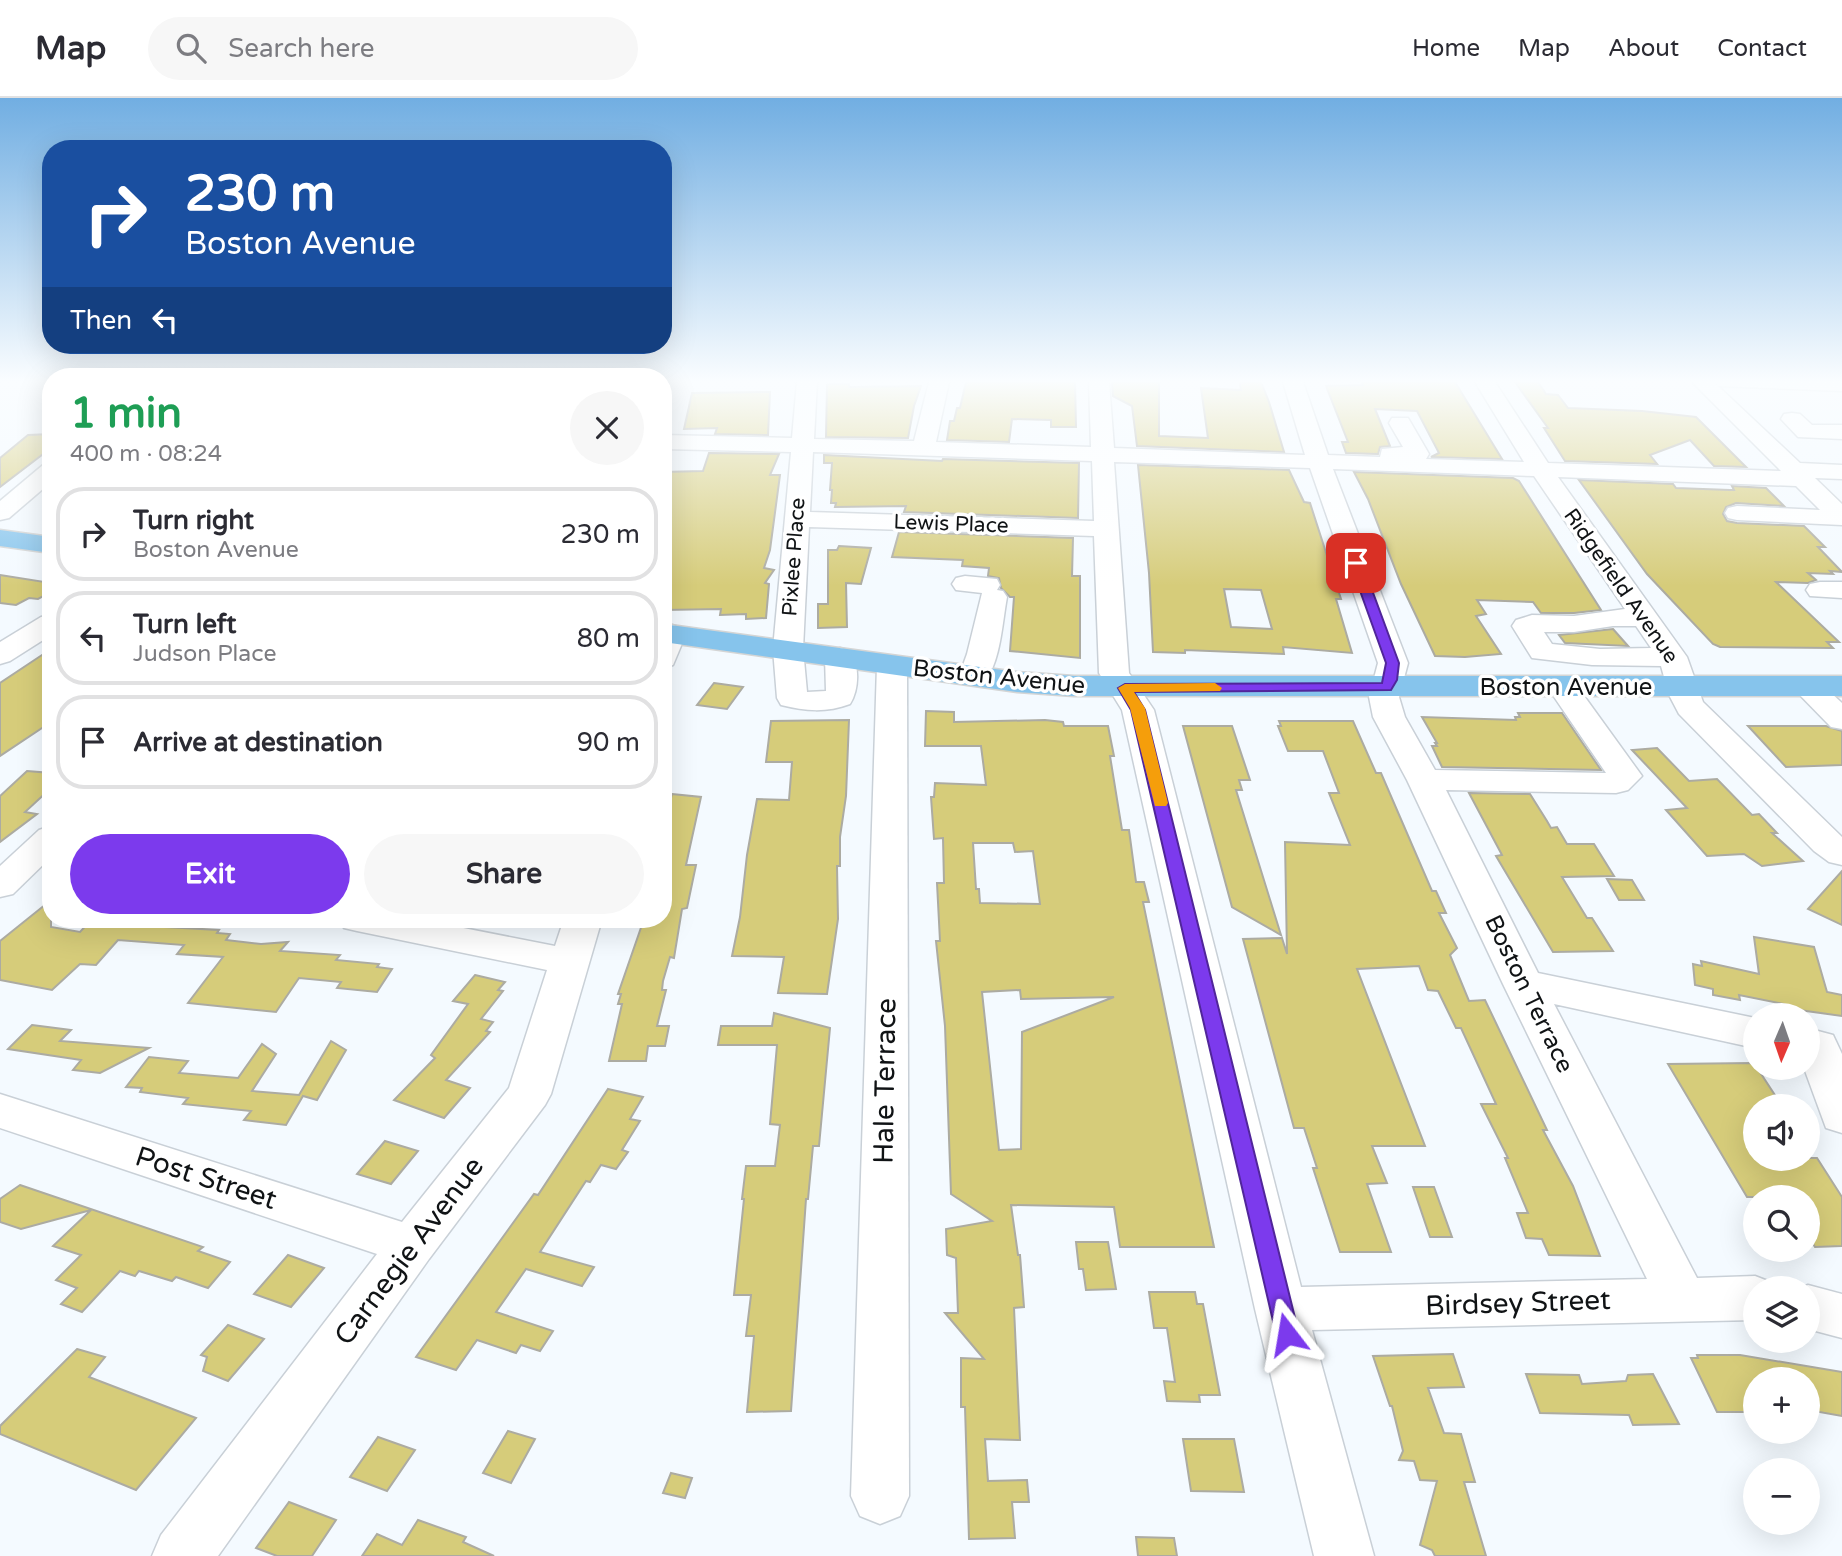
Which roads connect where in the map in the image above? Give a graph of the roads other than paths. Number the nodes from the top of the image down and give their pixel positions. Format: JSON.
{"nodes":[{"id":1,"x":689,"y":450,"type":"edge"},
{"id":2,"x":801,"y":450,"type":"edge"},
{"id":3,"x":975,"y":450,"type":"edge"},
{"id":4,"x":1101,"y":450,"type":"edge"},
{"id":5,"x":1315,"y":450,"type":"edge"},
{"id":6,"x":1416,"y":450,"type":"edge"},
{"id":7,"x":1528,"y":450,"type":"edge"},
{"id":8,"x":1772,"y":450,"type":"edge"},
{"id":9,"x":1389,"y":452,"type":"junction"},
{"id":10,"x":1101,"y":455,"type":"junction"},
{"id":11,"x":1319,"y":463,"type":"junction"},
{"id":12,"x":683,"y":468,"type":"dead end"},
{"id":13,"x":1540,"y":469,"type":"junction"},
{"id":14,"x":1842,"y":472,"type":"edge"},
{"id":15,"x":42,"y":478,"type":"edge"},
{"id":16,"x":1801,"y":478,"type":"junction"},
{"id":17,"x":1842,"y":486,"type":"edge"},
{"id":18,"x":0,"y":513,"type":"edge"},
{"id":19,"x":1737,"y":513,"type":"dead end"},
{"id":20,"x":1842,"y":518,"type":"edge"},
{"id":21,"x":797,"y":519,"type":"junction"},
{"id":22,"x":1105,"y":529,"type":"junction"},
{"id":23,"x":0,"y":538,"type":"edge"},
{"id":24,"x":42,"y":544,"type":"edge"},
{"id":25,"x":982,"y":588,"type":"dead end"},
{"id":26,"x":1644,"y":617,"type":"junction"},
{"id":27,"x":42,"y":629,"type":"edge"},
{"id":28,"x":672,"y":642,"type":"edge"},
{"id":29,"x":788,"y":649,"type":"junction"},
{"id":30,"x":0,"y":655,"type":"edge"},
{"id":31,"x":840,"y":657,"type":"junction"},
{"id":32,"x":892,"y":666,"type":"junction"},
{"id":33,"x":1677,"y":672,"type":"junction"},
{"id":34,"x":974,"y":676,"type":"junction"},
{"id":35,"x":1386,"y":687,"type":"junction"},
{"id":36,"x":1125,"y":688,"type":"junction"},
{"id":37,"x":1563,"y":688,"type":"junction"},
{"id":38,"x":1841,"y":710,"type":"edge"},
{"id":39,"x":1424,"y":780,"type":"junction"},
{"id":40,"x":42,"y":851,"type":"edge"},
{"id":41,"x":1842,"y":854,"type":"edge"},
{"id":42,"x":0,"y":886,"type":"edge"},
{"id":43,"x":451,"y":928,"type":"edge"},
{"id":44,"x":577,"y":940,"type":"edge"},
{"id":45,"x":1523,"y":984,"type":"junction"},
{"id":46,"x":1743,"y":1030,"type":"edge"},
{"id":47,"x":1823,"y":1047,"type":"edge"},
{"id":48,"x":0,"y":1111,"type":"edge"},
{"id":49,"x":1842,"y":1116,"type":"edge"},
{"id":50,"x":412,"y":1245,"type":"junction"},
{"id":51,"x":1743,"y":1298,"type":"edge"},
{"id":52,"x":1682,"y":1299,"type":"junction"},
{"id":53,"x":1281,"y":1310,"type":"junction"},
{"id":54,"x":1820,"y":1310,"type":"edge"},
{"id":55,"x":1842,"y":1316,"type":"edge"},
{"id":56,"x":880,"y":1496,"type":"dead end"},
{"id":57,"x":182,"y":1556,"type":"edge"},
{"id":58,"x":1344,"y":1556,"type":"edge"}],
"edges":[{"from":1,"to":12,"type":"street"},
{"from":2,"to":21,"type":"street","name":"Pixlee Place"},
{"from":3,"to":10,"type":"street"},
{"from":4,"to":10,"type":"street"},
{"from":5,"to":11,"type":"street","name":"Boston Terrace"},
{"from":6,"to":9,"type":"street"},
{"from":7,"to":13,"type":"street","name":"Ridgefield Avenue"},
{"from":8,"to":16,"type":"street"},
{"from":9,"to":11,"type":"street"},
{"from":9,"to":13,"type":"street"},
{"from":10,"to":11,"type":"street"},
{"from":10,"to":22,"type":"street"},
{"from":11,"to":35,"type":"street","name":"Boston Terrace"},
{"from":13,"to":16,"type":"street"},
{"from":13,"to":26,"type":"street","name":"Ridgefield Avenue"},
{"from":14,"to":16,"type":"street"},
{"from":15,"to":18,"type":"street"},
{"from":16,"to":17,"type":"street"},
{"from":16,"to":20,"type":"street"},
{"from":19,"to":20,"type":"street"},
{"from":21,"to":22,"type":"street","name":"Lewis Place"},
{"from":21,"to":29,"type":"street","name":"Pixlee Place"},
{"from":22,"to":36,"type":"street"},
{"from":23,"to":24,"type":"main road"},
{"from":25,"to":34,"type":"street"},
{"from":26,"to":33,"type":"street","name":"Ridgefield Avenue"},
{"from":26,"to":33,"type":"street"},
{"from":27,"to":30,"type":"street"},
{"from":28,"to":29,"type":"main road","name":"Boston Avenue"},
{"from":29,"to":31,"type":"main road","name":"Boston Avenue"},
{"from":29,"to":31,"type":"street","name":"Pixlee Place"},
{"from":31,"to":32,"type":"main road","name":"Boston Avenue"},
{"from":32,"to":34,"type":"main road","name":"Boston Avenue"},
{"from":32,"to":56,"type":"street","name":"Hale Terrace"},
{"from":33,"to":37,"type":"main road","name":"Boston Avenue"},
{"from":33,"to":38,"type":"main road","name":"Boston Avenue"},
{"from":33,"to":41,"type":"street","name":"Ridgefield Avenue"},
{"from":34,"to":36,"type":"main road","name":"Boston Avenue"},
{"from":35,"to":36,"type":"main road","name":"Boston Avenue"},
{"from":35,"to":37,"type":"main road","name":"Boston Avenue"},
{"from":35,"to":39,"type":"street","name":"Boston Terrace"},
{"from":36,"to":53,"type":"street"},
{"from":37,"to":39,"type":"street"},
{"from":39,"to":45,"type":"street","name":"Boston Terrace"},
{"from":40,"to":42,"type":"street"},
{"from":43,"to":44,"type":"street"},
{"from":44,"to":50,"type":"street","name":"Carnegie Avenue"},
{"from":45,"to":46,"type":"street"},
{"from":45,"to":52,"type":"street","name":"Boston Terrace"},
{"from":47,"to":49,"type":"street"},
{"from":48,"to":50,"type":"street","name":"Post Street"},
{"from":50,"to":57,"type":"street","name":"Carnegie Avenue"},
{"from":51,"to":52,"type":"street","name":"Birdsey Street"},
{"from":52,"to":53,"type":"street","name":"Birdsey Street"},
{"from":53,"to":58,"type":"street"},
{"from":54,"to":55,"type":"street"}]}
